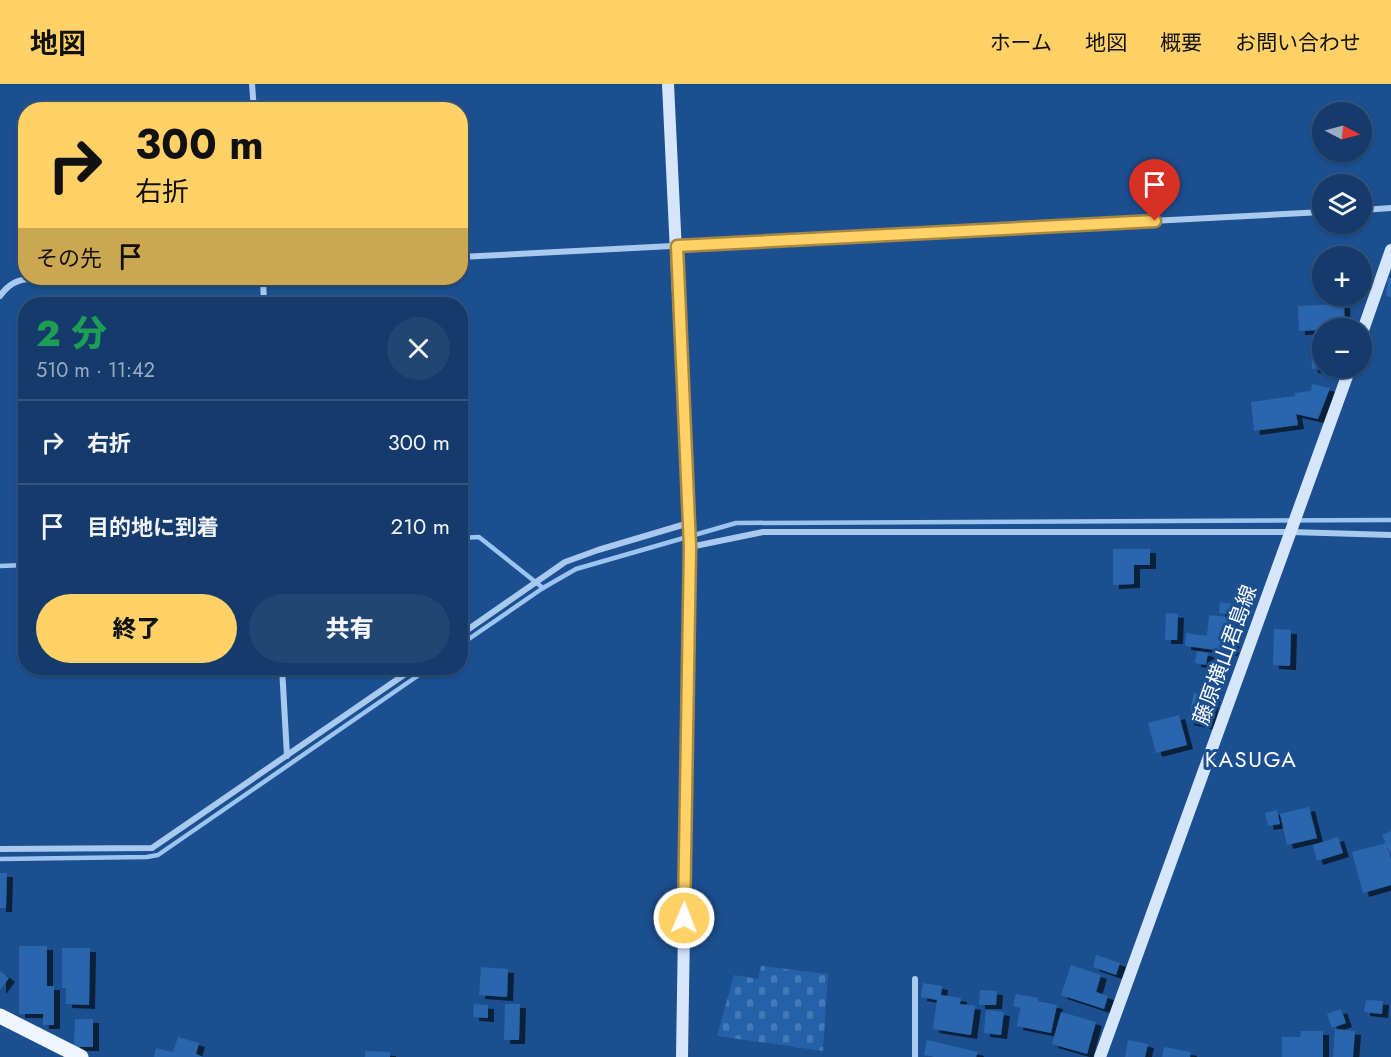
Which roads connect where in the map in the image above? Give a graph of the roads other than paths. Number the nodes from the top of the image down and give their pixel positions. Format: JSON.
{"nodes":[{"id":1,"x":252,"y":84,"type":"edge"},
{"id":2,"x":668,"y":84,"type":"edge"},
{"id":3,"x":253,"y":102,"type":"edge"},
{"id":4,"x":1391,"y":208,"type":"edge"},
{"id":5,"x":1372,"y":209,"type":"edge"},
{"id":6,"x":1312,"y":213,"type":"edge"},
{"id":7,"x":677,"y":246,"type":"junction"},
{"id":8,"x":1391,"y":250,"type":"edge"},
{"id":9,"x":468,"y":257,"type":"edge"},
{"id":10,"x":1389,"y":265,"type":"edge"},
{"id":11,"x":18,"y":281,"type":"edge"},
{"id":12,"x":0,"y":296,"type":"edge"},
{"id":13,"x":1368,"y":318,"type":"edge"},
{"id":14,"x":1346,"y":378,"type":"edge"},
{"id":15,"x":690,"y":523,"type":"junction"},
{"id":16,"x":1291,"y":532,"type":"junction"},
{"id":17,"x":1391,"y":535,"type":"edge"},
{"id":18,"x":690,"y":547,"type":"junction"},
{"id":19,"x":468,"y":629,"type":"edge"},
{"id":20,"x":282,"y":675,"type":"edge"},
{"id":21,"x":404,"y":675,"type":"edge"},
{"id":22,"x":287,"y":756,"type":"junction"},
{"id":23,"x":0,"y":849,"type":"edge"},
{"id":24,"x":915,"y":979,"type":"dead end"},
{"id":25,"x":0,"y":1016,"type":"edge"},
{"id":26,"x":81,"y":1057,"type":"edge"},
{"id":27,"x":682,"y":1057,"type":"edge"},
{"id":28,"x":915,"y":1057,"type":"edge"},
{"id":29,"x":1100,"y":1057,"type":"edge"}],
"edges":[{"from":1,"to":3,"type":"street"},
{"from":2,"to":7,"type":"street"},
{"from":4,"to":5,"type":"street"},
{"from":6,"to":7,"type":"street"},
{"from":7,"to":9,"type":"street"},
{"from":7,"to":15,"type":"street"},
{"from":8,"to":10,"type":"street"},
{"from":10,"to":13,"type":"street"},
{"from":11,"to":12,"type":"street"},
{"from":14,"to":16,"type":"street","name":"藤原横山君島線"},
{"from":15,"to":18,"type":"street"},
{"from":15,"to":19,"type":"street"},
{"from":16,"to":17,"type":"street"},
{"from":16,"to":18,"type":"street"},
{"from":16,"to":29,"type":"street","name":"藤原横山君島線"},
{"from":18,"to":27,"type":"street"},
{"from":20,"to":22,"type":"street"},
{"from":21,"to":22,"type":"street"},
{"from":22,"to":23,"type":"street"},
{"from":24,"to":28,"type":"street"},
{"from":25,"to":26,"type":"main road"}]}
